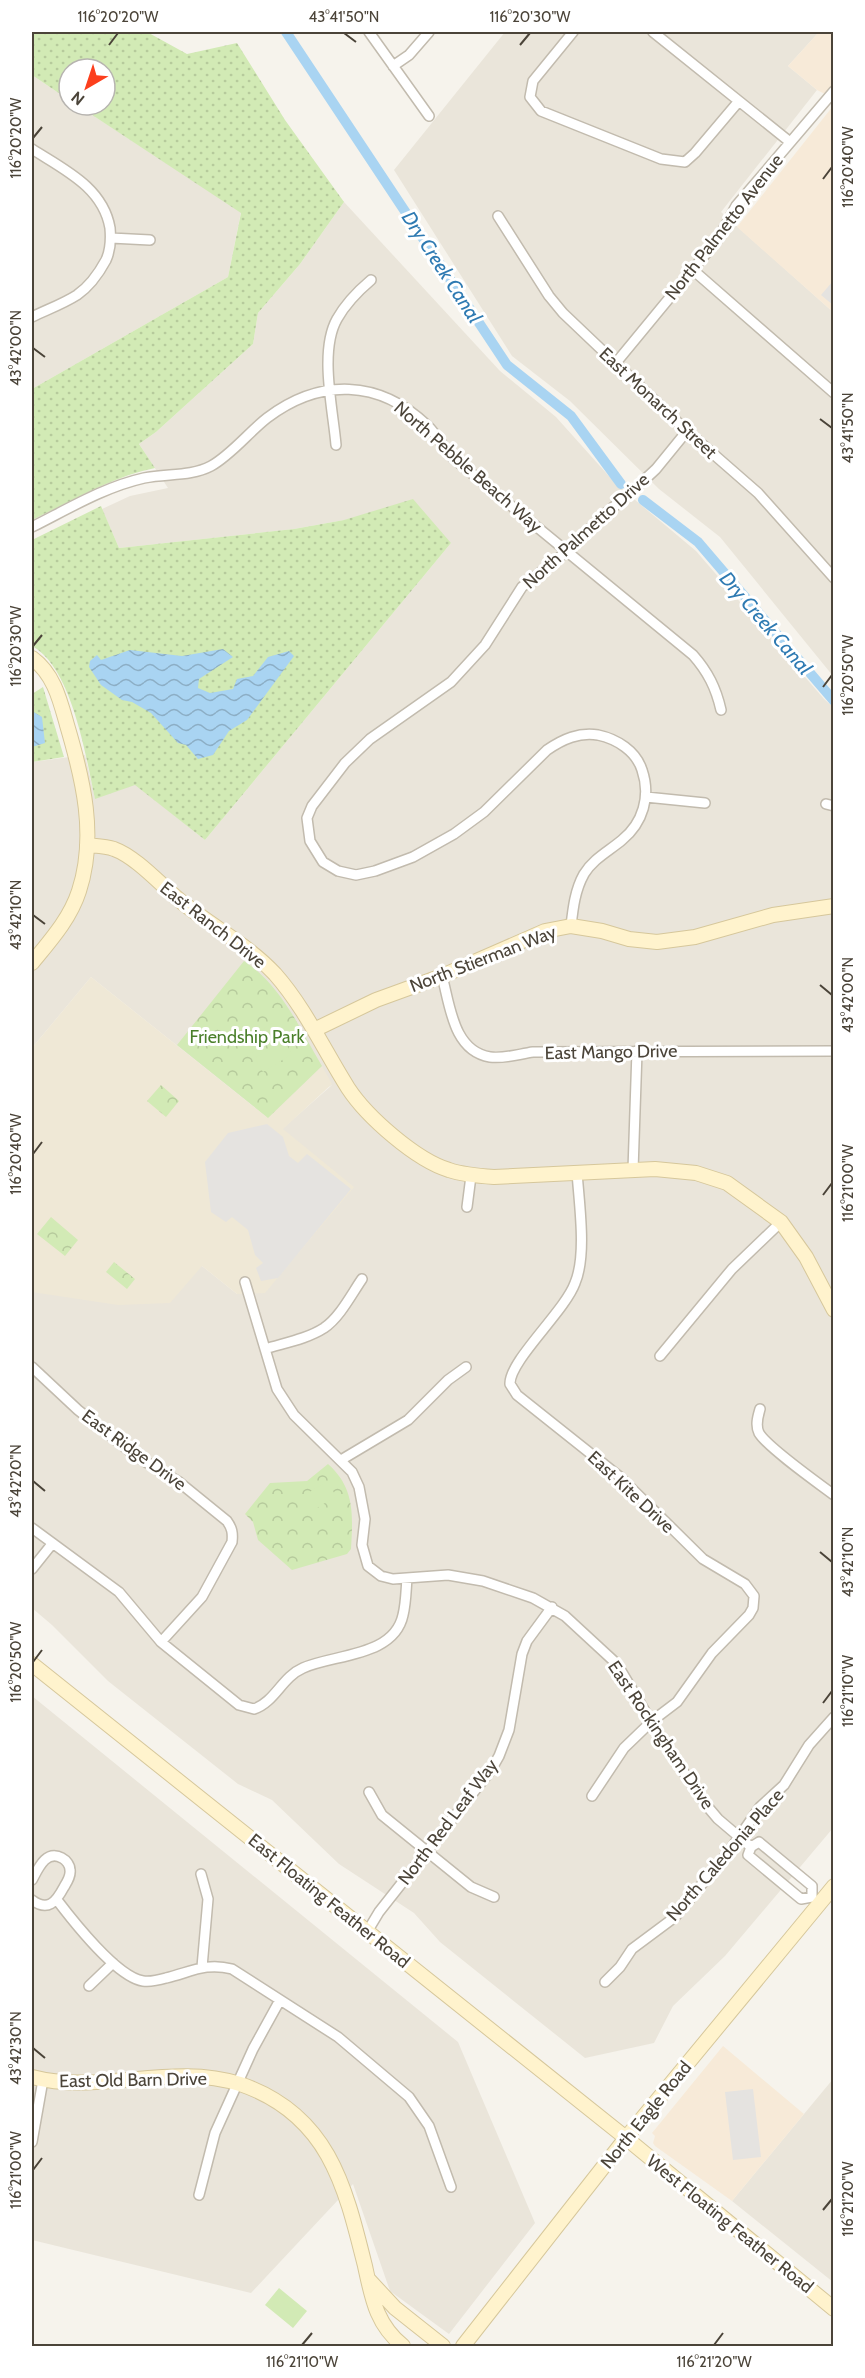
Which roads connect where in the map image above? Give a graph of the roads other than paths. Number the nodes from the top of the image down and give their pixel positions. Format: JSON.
{"nodes":[{"id":1,"x":369,"y":32,"type":"edge"},
{"id":2,"x":429,"y":32,"type":"edge"},
{"id":3,"x":573,"y":32,"type":"edge"},
{"id":4,"x":653,"y":32,"type":"edge"},
{"id":5,"x":393,"y":66,"type":"junction"},
{"id":6,"x":834,"y":91,"type":"edge"},
{"id":7,"x":739,"y":101,"type":"junction"},
{"id":8,"x":429,"y":116,"type":"dead end"},
{"id":9,"x":790,"y":142,"type":"junction"},
{"id":10,"x":32,"y":149,"type":"edge"},
{"id":11,"x":498,"y":216,"type":"dead end"},
{"id":12,"x":111,"y":238,"type":"junction"},
{"id":13,"x":150,"y":240,"type":"dead end"},
{"id":14,"x":693,"y":270,"type":"junction"},
{"id":15,"x":371,"y":280,"type":"dead end"},
{"id":16,"x":32,"y":316,"type":"edge"},
{"id":17,"x":615,"y":364,"type":"junction"},
{"id":18,"x":331,"y":388,"type":"junction"},
{"id":19,"x":834,"y":393,"type":"edge"},
{"id":20,"x":687,"y":431,"type":"junction"},
{"id":21,"x":336,"y":445,"type":"dead end"},
{"id":22,"x":32,"y":527,"type":"edge"},
{"id":23,"x":566,"y":552,"type":"junction"},
{"id":24,"x":834,"y":578,"type":"edge"},
{"id":25,"x":32,"y":658,"type":"edge"},
{"id":26,"x":722,"y":710,"type":"dead end"},
{"id":27,"x":646,"y":797,"type":"junction"},
{"id":28,"x":705,"y":803,"type":"dead end"},
{"id":29,"x":87,"y":845,"type":"junction"},
{"id":30,"x":834,"y":906,"type":"edge"},
{"id":31,"x":571,"y":926,"type":"junction"},
{"id":32,"x":32,"y":963,"type":"edge"},
{"id":33,"x":442,"y":976,"type":"junction"},
{"id":34,"x":314,"y":1030,"type":"junction"},
{"id":35,"x":637,"y":1051,"type":"junction"},
{"id":36,"x":834,"y":1051,"type":"edge"},
{"id":37,"x":633,"y":1170,"type":"junction"},
{"id":38,"x":577,"y":1172,"type":"junction"},
{"id":39,"x":471,"y":1176,"type":"junction"},
{"id":40,"x":467,"y":1207,"type":"dead end"},
{"id":41,"x":781,"y":1222,"type":"junction"},
{"id":42,"x":362,"y":1279,"type":"dead end"},
{"id":43,"x":245,"y":1282,"type":"dead end"},
{"id":44,"x":832,"y":1304,"type":"edge"},
{"id":45,"x":265,"y":1349,"type":"junction"},
{"id":46,"x":660,"y":1356,"type":"dead end"},
{"id":47,"x":466,"y":1367,"type":"dead end"},
{"id":48,"x":32,"y":1368,"type":"edge"},
{"id":49,"x":760,"y":1409,"type":"dead end"},
{"id":50,"x":341,"y":1460,"type":"junction"},
{"id":51,"x":834,"y":1495,"type":"edge"},
{"id":52,"x":33,"y":1533,"type":"edge"},
{"id":53,"x":52,"y":1544,"type":"junction"},
{"id":54,"x":32,"y":1569,"type":"edge"},
{"id":55,"x":407,"y":1578,"type":"junction"},
{"id":56,"x":552,"y":1607,"type":"junction"},
{"id":57,"x":161,"y":1642,"type":"junction"},
{"id":58,"x":32,"y":1664,"type":"edge"},
{"id":59,"x":834,"y":1717,"type":"edge"},
{"id":60,"x":652,"y":1721,"type":"junction"},
{"id":61,"x":369,"y":1792,"type":"dead end"},
{"id":62,"x":592,"y":1796,"type":"dead end"},
{"id":63,"x":739,"y":1838,"type":"junction"},
{"id":64,"x":751,"y":1847,"type":"junction"},
{"id":65,"x":427,"y":1851,"type":"junction"},
{"id":66,"x":201,"y":1874,"type":"dead end"},
{"id":67,"x":32,"y":1880,"type":"edge"},
{"id":68,"x":834,"y":1887,"type":"edge"},
{"id":69,"x":494,"y":1897,"type":"dead end"},
{"id":70,"x":32,"y":1900,"type":"edge"},
{"id":71,"x":57,"y":1900,"type":"junction"},
{"id":72,"x":815,"y":1901,"type":"junction"},
{"id":73,"x":367,"y":1932,"type":"junction"},
{"id":74,"x":113,"y":1963,"type":"junction"},
{"id":75,"x":202,"y":1967,"type":"junction"},
{"id":76,"x":605,"y":1982,"type":"dead end"},
{"id":77,"x":89,"y":1986,"type":"dead end"},
{"id":78,"x":280,"y":2000,"type":"junction"},
{"id":79,"x":37,"y":2079,"type":"edge"},
{"id":80,"x":238,"y":2084,"type":"junction"},
{"id":81,"x":626,"y":2138,"type":"junction"},
{"id":82,"x":32,"y":2142,"type":"edge"},
{"id":83,"x":451,"y":2187,"type":"dead end"},
{"id":84,"x":199,"y":2196,"type":"dead end"},
{"id":85,"x":368,"y":2278,"type":"junction"},
{"id":86,"x":834,"y":2309,"type":"edge"},
{"id":87,"x":403,"y":2346,"type":"edge"},
{"id":88,"x":443,"y":2346,"type":"edge"},
{"id":89,"x":463,"y":2346,"type":"edge"}],
"edges":[{"from":1,"to":5,"type":"street"},
{"from":2,"to":5,"type":"street"},
{"from":3,"to":7,"type":"street"},
{"from":4,"to":7,"type":"street"},
{"from":5,"to":8,"type":"street"},
{"from":6,"to":9,"type":"street","name":"North Palmetto Avenue"},
{"from":7,"to":9,"type":"street"},
{"from":9,"to":14,"type":"street","name":"North Palmetto Avenue"},
{"from":10,"to":12,"type":"street"},
{"from":11,"to":17,"type":"street","name":"East Monarch Street"},
{"from":12,"to":13,"type":"street"},
{"from":12,"to":16,"type":"street"},
{"from":14,"to":17,"type":"street","name":"North Palmetto Avenue"},
{"from":14,"to":19,"type":"street"},
{"from":15,"to":18,"type":"street"},
{"from":17,"to":20,"type":"street","name":"East Monarch Street"},
{"from":18,"to":21,"type":"street"},
{"from":18,"to":22,"type":"street","name":"North Pebble Beach Way"},
{"from":18,"to":23,"type":"street","name":"North Pebble Beach Way"},
{"from":20,"to":23,"type":"street","name":"North Palmetto Drive"},
{"from":20,"to":24,"type":"street","name":"East Monarch Street"},
{"from":23,"to":26,"type":"street","name":"North Pebble Beach Way"},
{"from":23,"to":27,"type":"street","name":"North Palmetto Drive"},
{"from":25,"to":29,"type":"street"},
{"from":27,"to":28,"type":"street"},
{"from":27,"to":31,"type":"street","name":"North Palmetto Drive"},
{"from":29,"to":32,"type":"street"},
{"from":29,"to":34,"type":"street","name":"East Ranch Drive"},
{"from":30,"to":31,"type":"street","name":"North Stierman Way"},
{"from":31,"to":33,"type":"street","name":"North Stierman Way"},
{"from":33,"to":34,"type":"street","name":"North Stierman Way"},
{"from":33,"to":35,"type":"street","name":"East Mango Drive"},
{"from":34,"to":39,"type":"street","name":"East Ranch Drive"},
{"from":35,"to":36,"type":"street","name":"East Mango Drive"},
{"from":35,"to":37,"type":"street"},
{"from":37,"to":38,"type":"street","name":"East Ranch Drive"},
{"from":37,"to":41,"type":"street","name":"East Ranch Drive"},
{"from":38,"to":39,"type":"street","name":"East Ranch Drive"},
{"from":38,"to":60,"type":"street","name":"East Kite Drive"},
{"from":39,"to":40,"type":"street"},
{"from":41,"to":44,"type":"street","name":"East Ranch Drive"},
{"from":41,"to":46,"type":"street"},
{"from":42,"to":45,"type":"street"},
{"from":43,"to":45,"type":"street","name":"East Rockingham Drive"},
{"from":45,"to":50,"type":"street","name":"East Rockingham Drive"},
{"from":47,"to":50,"type":"street"},
{"from":48,"to":57,"type":"street","name":"East Ridge Drive"},
{"from":49,"to":51,"type":"street"},
{"from":50,"to":55,"type":"street","name":"East Rockingham Drive"},
{"from":52,"to":53,"type":"street"},
{"from":53,"to":54,"type":"street"},
{"from":53,"to":57,"type":"street"},
{"from":55,"to":56,"type":"street","name":"East Rockingham Drive"},
{"from":55,"to":57,"type":"street"},
{"from":56,"to":60,"type":"street","name":"East Rockingham Drive"},
{"from":56,"to":65,"type":"street","name":"North Red Leaf Way"},
{"from":58,"to":73,"type":"street","name":"East Floating Feather Road"},
{"from":59,"to":63,"type":"street","name":"North Caledonia Place"},
{"from":60,"to":62,"type":"street"},
{"from":60,"to":63,"type":"street","name":"East Rockingham Drive"},
{"from":61,"to":65,"type":"street"},
{"from":63,"to":64,"type":"street","name":"East Rockingham Drive"},
{"from":63,"to":76,"type":"street","name":"North Caledonia Place"},
{"from":64,"to":72,"type":"street","name":"East Rockingham Drive"},
{"from":64,"to":72,"type":"street","name":"East Rockingham Drive"},
{"from":65,"to":69,"type":"street"},
{"from":65,"to":73,"type":"street","name":"North Red Leaf Way"},
{"from":66,"to":75,"type":"street"},
{"from":67,"to":71,"type":"street"},
{"from":68,"to":72,"type":"street","name":"North Eagle Road"},
{"from":70,"to":71,"type":"street"},
{"from":71,"to":74,"type":"street"},
{"from":72,"to":81,"type":"street","name":"North Eagle Road"},
{"from":73,"to":81,"type":"street","name":"East Floating Feather Road"},
{"from":74,"to":75,"type":"street"},
{"from":74,"to":77,"type":"street"},
{"from":75,"to":78,"type":"street"},
{"from":78,"to":80,"type":"street"},
{"from":78,"to":83,"type":"street"},
{"from":79,"to":80,"type":"street","name":"East Old Barn Drive"},
{"from":79,"to":82,"type":"street"},
{"from":80,"to":84,"type":"street"},
{"from":80,"to":85,"type":"street","name":"East Old Barn Drive"},
{"from":81,"to":86,"type":"street","name":"West Floating Feather Road"},
{"from":81,"to":89,"type":"street","name":"North Eagle Road"},
{"from":85,"to":87,"type":"street","name":"East Old Barn Drive"},
{"from":85,"to":88,"type":"street","name":"East Old Barn Drive"}]}
